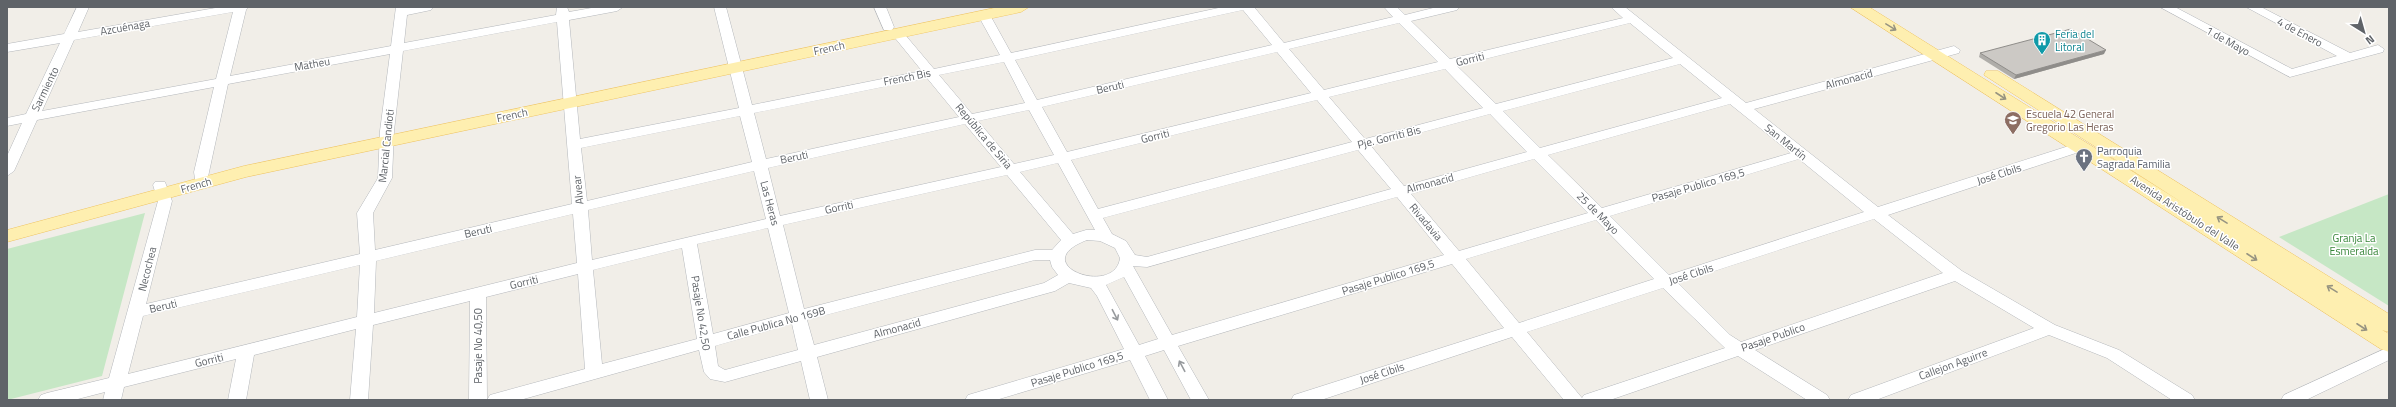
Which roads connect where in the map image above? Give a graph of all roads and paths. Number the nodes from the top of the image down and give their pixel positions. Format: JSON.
{"nodes":[{"id":1,"x":83,"y":7,"type":"edge"},
{"id":2,"x":240,"y":7,"type":"edge"},
{"id":3,"x":428,"y":7,"type":"edge"},
{"id":4,"x":618,"y":7,"type":"edge"},
{"id":5,"x":720,"y":7,"type":"edge"},
{"id":6,"x":880,"y":7,"type":"edge"},
{"id":7,"x":1021,"y":7,"type":"edge"},
{"id":8,"x":1240,"y":7,"type":"edge"},
{"id":9,"x":1247,"y":7,"type":"edge"},
{"id":10,"x":1390,"y":7,"type":"edge"},
{"id":11,"x":1453,"y":7,"type":"edge"},
{"id":12,"x":1617,"y":7,"type":"edge"},
{"id":13,"x":1858,"y":7,"type":"edge"},
{"id":14,"x":1883,"y":7,"type":"edge"},
{"id":15,"x":2166,"y":7,"type":"edge"},
{"id":16,"x":2252,"y":7,"type":"edge"},
{"id":17,"x":402,"y":9,"type":"edge"},
{"id":18,"x":983,"y":11,"type":"edge"},
{"id":19,"x":562,"y":12,"type":"edge"},
{"id":20,"x":1402,"y":19,"type":"junction"},
{"id":21,"x":1633,"y":19,"type":"junction"},
{"id":22,"x":893,"y":30,"type":"junction"},
{"id":23,"x":71,"y":37,"type":"junction"},
{"id":24,"x":7,"y":48,"type":"edge"},
{"id":25,"x":398,"y":48,"type":"junction"},
{"id":26,"x":1281,"y":48,"type":"junction"},
{"id":27,"x":2378,"y":49,"type":"dead end"},
{"id":28,"x":1945,"y":53,"type":"junction"},
{"id":29,"x":2348,"y":57,"type":"junction"},
{"id":30,"x":1006,"y":58,"type":"junction"},
{"id":31,"x":1683,"y":59,"type":"junction"},
{"id":32,"x":736,"y":63,"type":"junction"},
{"id":33,"x":1448,"y":64,"type":"junction"},
{"id":34,"x":929,"y":72,"type":"junction"},
{"id":35,"x":221,"y":81,"type":"junction"},
{"id":36,"x":1320,"y":96,"type":"junction"},
{"id":37,"x":568,"y":98,"type":"junction"},
{"id":38,"x":1738,"y":104,"type":"junction"},
{"id":39,"x":1033,"y":105,"type":"junction"},
{"id":40,"x":746,"y":109,"type":"junction"},
{"id":41,"x":1492,"y":110,"type":"junction"},
{"id":42,"x":32,"y":117,"type":"junction"},
{"id":43,"x":970,"y":119,"type":"junction"},
{"id":44,"x":7,"y":122,"type":"edge"},
{"id":45,"x":387,"y":136,"type":"junction"},
{"id":46,"x":1359,"y":144,"type":"junction"},
{"id":47,"x":574,"y":145,"type":"junction"},
{"id":48,"x":2080,"y":147,"type":"junction"},
{"id":49,"x":1539,"y":154,"type":"junction"},
{"id":50,"x":1802,"y":154,"type":"junction"},
{"id":51,"x":1062,"y":158,"type":"junction"},
{"id":52,"x":760,"y":165,"type":"junction"},
{"id":53,"x":1012,"y":170,"type":"junction"},
{"id":54,"x":7,"y":171,"type":"edge"},
{"id":55,"x":201,"y":177,"type":"junction"},
{"id":56,"x":162,"y":189,"type":"junction"},
{"id":57,"x":1399,"y":191,"type":"junction"},
{"id":58,"x":580,"y":207,"type":"junction"},
{"id":59,"x":1599,"y":214,"type":"junction"},
{"id":60,"x":1877,"y":214,"type":"junction"},
{"id":61,"x":1095,"y":215,"type":"junction"},
{"id":62,"x":774,"y":221,"type":"junction"},
{"id":63,"x":7,"y":224,"type":"edge"},
{"id":64,"x":1105,"y":235,"type":"junction"},
{"id":65,"x":7,"y":236,"type":"edge"},
{"id":66,"x":1069,"y":240,"type":"junction"},
{"id":67,"x":689,"y":241,"type":"junction"},
{"id":68,"x":1057,"y":255,"type":"junction"},
{"id":69,"x":368,"y":257,"type":"junction"},
{"id":70,"x":1455,"y":257,"type":"junction"},
{"id":71,"x":1126,"y":262,"type":"junction"},
{"id":72,"x":584,"y":267,"type":"junction"},
{"id":73,"x":1956,"y":274,"type":"junction"},
{"id":74,"x":1068,"y":277,"type":"junction"},
{"id":75,"x":1095,"y":282,"type":"junction"},
{"id":76,"x":1666,"y":282,"type":"junction"},
{"id":77,"x":478,"y":293,"type":"junction"},
{"id":78,"x":136,"y":312,"type":"junction"},
{"id":79,"x":797,"y":317,"type":"junction"},
{"id":80,"x":365,"y":321,"type":"junction"},
{"id":81,"x":2389,"y":324,"type":"edge"},
{"id":82,"x":2049,"y":329,"type":"junction"},
{"id":83,"x":1517,"y":330,"type":"junction"},
{"id":84,"x":706,"y":342,"type":"junction"},
{"id":85,"x":1169,"y":342,"type":"junction"},
{"id":86,"x":2389,"y":344,"type":"edge"},
{"id":87,"x":1740,"y":348,"type":"junction"},
{"id":88,"x":246,"y":351,"type":"junction"},
{"id":89,"x":1134,"y":352,"type":"junction"},
{"id":90,"x":807,"y":353,"type":"junction"},
{"id":91,"x":2389,"y":353,"type":"edge"},
{"id":92,"x":594,"y":373,"type":"junction"},
{"id":93,"x":725,"y":376,"type":"joint"},
{"id":94,"x":117,"y":383,"type":"junction"},
{"id":95,"x":47,"y":400,"type":"edge"},
{"id":96,"x":112,"y":400,"type":"edge"},
{"id":97,"x":237,"y":400,"type":"edge"},
{"id":98,"x":359,"y":400,"type":"edge"},
{"id":99,"x":478,"y":400,"type":"edge"},
{"id":100,"x":496,"y":400,"type":"edge"},
{"id":101,"x":819,"y":400,"type":"edge"},
{"id":102,"x":974,"y":400,"type":"edge"},
{"id":103,"x":1159,"y":400,"type":"edge"},
{"id":104,"x":1200,"y":400,"type":"edge"},
{"id":105,"x":1300,"y":400,"type":"edge"},
{"id":106,"x":1574,"y":400,"type":"edge"},
{"id":107,"x":1590,"y":400,"type":"edge"},
{"id":108,"x":1821,"y":400,"type":"edge"},
{"id":109,"x":1857,"y":400,"type":"edge"},
{"id":110,"x":2186,"y":400,"type":"edge"},
{"id":111,"x":2293,"y":400,"type":"edge"}],
"edges":[{"from":1,"to":23,"type":"street","name":"Sarmiento"},
{"from":2,"to":23,"type":"street","name":"Azcuénaga"},
{"from":2,"to":35,"type":"street"},
{"from":3,"to":17,"type":"street"},
{"from":4,"to":19,"type":"street","name":"Matheu"},
{"from":5,"to":32,"type":"street","name":"Las Heras"},
{"from":6,"to":22,"type":"street","name":"República de Siria"},
{"from":7,"to":18,"type":"main road","name":"French"},
{"from":8,"to":30,"type":"street","name":"French Bis"},
{"from":9,"to":26,"type":"street","name":"Rivadavia"},
{"from":10,"to":20,"type":"street","name":"25 de Mayo"},
{"from":11,"to":20,"type":"street","name":"Beruti"},
{"from":12,"to":21,"type":"street","name":"San Martín"},
{"from":13,"to":28,"type":"main road","name":"Avenida Aristóbulo del Valle","one_way":true},
{"from":14,"to":28,"type":"main road","name":"Avenida Aristóbulo del Valle"},
{"from":15,"to":29,"type":"street","name":"1 de Mayo"},
{"from":16,"to":29,"type":"street","name":"4 de Enero"},
{"from":17,"to":25,"type":"street","name":"Marcial Candioti"},
{"from":18,"to":22,"type":"main road","name":"French"},
{"from":18,"to":30,"type":"street"},
{"from":19,"to":25,"type":"street","name":"Matheu"},
{"from":19,"to":37,"type":"street","name":"Alvear"},
{"from":20,"to":26,"type":"street","name":"Beruti"},
{"from":20,"to":33,"type":"street","name":"25 de Mayo"},
{"from":21,"to":31,"type":"street","name":"San Martín"},
{"from":21,"to":33,"type":"street","name":"Gorriti"},
{"from":22,"to":32,"type":"main road","name":"French"},
{"from":22,"to":34,"type":"street","name":"República de Siria"},
{"from":23,"to":24,"type":"street","name":"Azcuénaga"},
{"from":23,"to":42,"type":"street","name":"Sarmiento"},
{"from":25,"to":35,"type":"street","name":"Matheu"},
{"from":25,"to":45,"type":"street","name":"Marcial Candioti"},
{"from":26,"to":36,"type":"street","name":"Rivadavia"},
{"from":26,"to":39,"type":"street","name":"Beruti"},
{"from":27,"to":29,"type":"street"},
{"from":28,"to":38,"type":"street","name":"Almonacid"},
{"from":28,"to":48,"type":"main road","name":"Avenida Aristóbulo del Valle","one_way":true},
{"from":81,"to":28,"type":"main road","name":"Avenida Aristóbulo del Valle","one_way":true},
{"from":30,"to":34,"type":"street","name":"French Bis"},
{"from":30,"to":39,"type":"street"},
{"from":31,"to":38,"type":"street","name":"San Martín"},
{"from":31,"to":41,"type":"street","name":"Pje. Gorriti Bis"},
{"from":32,"to":37,"type":"main road","name":"French"},
{"from":32,"to":40,"type":"street","name":"Las Heras"},
{"from":33,"to":36,"type":"street","name":"Gorriti"},
{"from":33,"to":41,"type":"street","name":"25 de Mayo"},
{"from":34,"to":40,"type":"street","name":"French Bis"},
{"from":34,"to":43,"type":"street","name":"República de Siria"},
{"from":35,"to":42,"type":"street","name":"Matheu"},
{"from":35,"to":55,"type":"street"},
{"from":36,"to":46,"type":"street","name":"Rivadavia"},
{"from":36,"to":51,"type":"street","name":"Gorriti"},
{"from":37,"to":45,"type":"main road","name":"French"},
{"from":37,"to":47,"type":"street","name":"Alvear"},
{"from":38,"to":49,"type":"street","name":"Almonacid"},
{"from":38,"to":50,"type":"street","name":"San Martín"},
{"from":39,"to":43,"type":"street","name":"Beruti"},
{"from":39,"to":51,"type":"street"},
{"from":40,"to":47,"type":"street","name":"French Bis"},
{"from":40,"to":52,"type":"street","name":"Las Heras"},
{"from":41,"to":46,"type":"street","name":"Pje. Gorriti Bis"},
{"from":41,"to":49,"type":"street","name":"25 de Mayo"},
{"from":42,"to":44,"type":"street","name":"Matheu"},
{"from":42,"to":54,"type":"street","name":"Sarmiento"},
{"from":43,"to":52,"type":"street","name":"Beruti"},
{"from":43,"to":53,"type":"street","name":"República de Siria"},
{"from":45,"to":55,"type":"main road","name":"French"},
{"from":45,"to":69,"type":"street","name":"Marcial Candioti"},
{"from":46,"to":57,"type":"street","name":"Rivadavia"},
{"from":46,"to":61,"type":"street","name":"Pje. Gorriti Bis"},
{"from":47,"to":58,"type":"street","name":"Alvear"},
{"from":48,"to":60,"type":"street","name":"José Cibils"},
{"from":48,"to":86,"type":"main road","name":"Avenida Aristóbulo del Valle","one_way":true},
{"from":49,"to":57,"type":"street","name":"Almonacid"},
{"from":49,"to":59,"type":"street","name":"25 de Mayo"},
{"from":50,"to":59,"type":"street","name":"Pasaje Publico 169,5"},
{"from":50,"to":60,"type":"street","name":"San Martín"},
{"from":51,"to":53,"type":"street","name":"Gorriti"},
{"from":51,"to":61,"type":"street"},
{"from":52,"to":58,"type":"street","name":"Beruti"},
{"from":52,"to":62,"type":"street","name":"Las Heras"},
{"from":53,"to":62,"type":"street","name":"Gorriti"},
{"from":53,"to":66,"type":"street","name":"República de Siria"},
{"from":55,"to":56,"type":"main road","name":"French"},
{"from":56,"to":63,"type":"main road","name":"French"},
{"from":56,"to":65,"type":"main road","name":"French"},
{"from":56,"to":78,"type":"street","name":"Necochea"},
{"from":57,"to":70,"type":"street","name":"Rivadavia"},
{"from":57,"to":71,"type":"street","name":"Almonacid"},
{"from":58,"to":69,"type":"street","name":"Beruti"},
{"from":58,"to":72,"type":"street","name":"Alvear"},
{"from":59,"to":70,"type":"street","name":"Pasaje Publico 169,5"},
{"from":59,"to":76,"type":"street","name":"25 de Mayo"},
{"from":60,"to":73,"type":"street","name":"San Martín"},
{"from":60,"to":76,"type":"street","name":"José Cibils"},
{"from":61,"to":64,"type":"street"},
{"from":62,"to":67,"type":"street","name":"Gorriti"},
{"from":62,"to":79,"type":"street","name":"Las Heras"},
{"from":64,"to":66,"type":"street"},
{"from":64,"to":71,"type":"street"},
{"from":66,"to":68,"type":"street"},
{"from":67,"to":72,"type":"street","name":"Gorriti"},
{"from":67,"to":84,"type":"street","name":"Pasaje No 42,50"},
{"from":68,"to":74,"type":"street"},
{"from":68,"to":79,"type":"street","name":"Calle Publica No 169B"},
{"from":69,"to":78,"type":"street","name":"Beruti"},
{"from":69,"to":80,"type":"street","name":"Marcial Candioti"},
{"from":70,"to":83,"type":"street","name":"Rivadavia"},
{"from":70,"to":85,"type":"street","name":"Pasaje Publico 169,5"},
{"from":71,"to":75,"type":"street"},
{"from":71,"to":85,"type":"street"},
{"from":72,"to":77,"type":"street","name":"Gorriti"},
{"from":72,"to":92,"type":"street","name":"Alvear"},
{"from":73,"to":82,"type":"street","name":"San Martín"},
{"from":73,"to":87,"type":"street","name":"Pasaje Publico"},
{"from":74,"to":75,"type":"street"},
{"from":74,"to":90,"type":"street","name":"Almonacid"},
{"from":75,"to":89,"type":"street","one_way":true},
{"from":76,"to":83,"type":"street","name":"José Cibils"},
{"from":76,"to":87,"type":"street","name":"25 de Mayo"},
{"from":77,"to":80,"type":"street","name":"Gorriti"},
{"from":77,"to":99,"type":"street","name":"Pasaje No 40,50"},
{"from":78,"to":94,"type":"street","name":"Necochea"},
{"from":79,"to":84,"type":"street","name":"Calle Publica No 169B"},
{"from":79,"to":90,"type":"street","name":"Las Heras"},
{"from":80,"to":88,"type":"street","name":"Gorriti"},
{"from":80,"to":98,"type":"street","name":"Marcial Candioti"},
{"from":82,"to":109,"type":"street","name":"Callejon Aguirre"},
{"from":82,"to":110,"type":"street","name":"San Martín"},
{"from":83,"to":105,"type":"street","name":"José Cibils"},
{"from":83,"to":106,"type":"street","name":"Rivadavia"},
{"from":84,"to":92,"type":"street","name":"Calle Publica No 169B"},
{"from":84,"to":93,"type":"street","name":"Pasaje No 42,50"},
{"from":85,"to":89,"type":"street","name":"Pasaje Publico 169,5"},
{"from":104,"to":85,"type":"street","one_way":true},
{"from":87,"to":107,"type":"street","name":"Pasaje Publico"},
{"from":87,"to":108,"type":"street","name":"25 de Mayo"},
{"from":88,"to":94,"type":"street","name":"Gorriti"},
{"from":88,"to":97,"type":"street"},
{"from":89,"to":102,"type":"street","name":"Pasaje Publico 169,5"},
{"from":89,"to":103,"type":"street"},
{"from":90,"to":93,"type":"street","name":"Almonacid"},
{"from":90,"to":101,"type":"street","name":"Las Heras"},
{"from":91,"to":111,"type":"street"},
{"from":92,"to":100,"type":"street","name":"Calle Publica No 169B"},
{"from":94,"to":95,"type":"street","name":"Gorriti"},
{"from":94,"to":96,"type":"street","name":"Necochea"}]}
